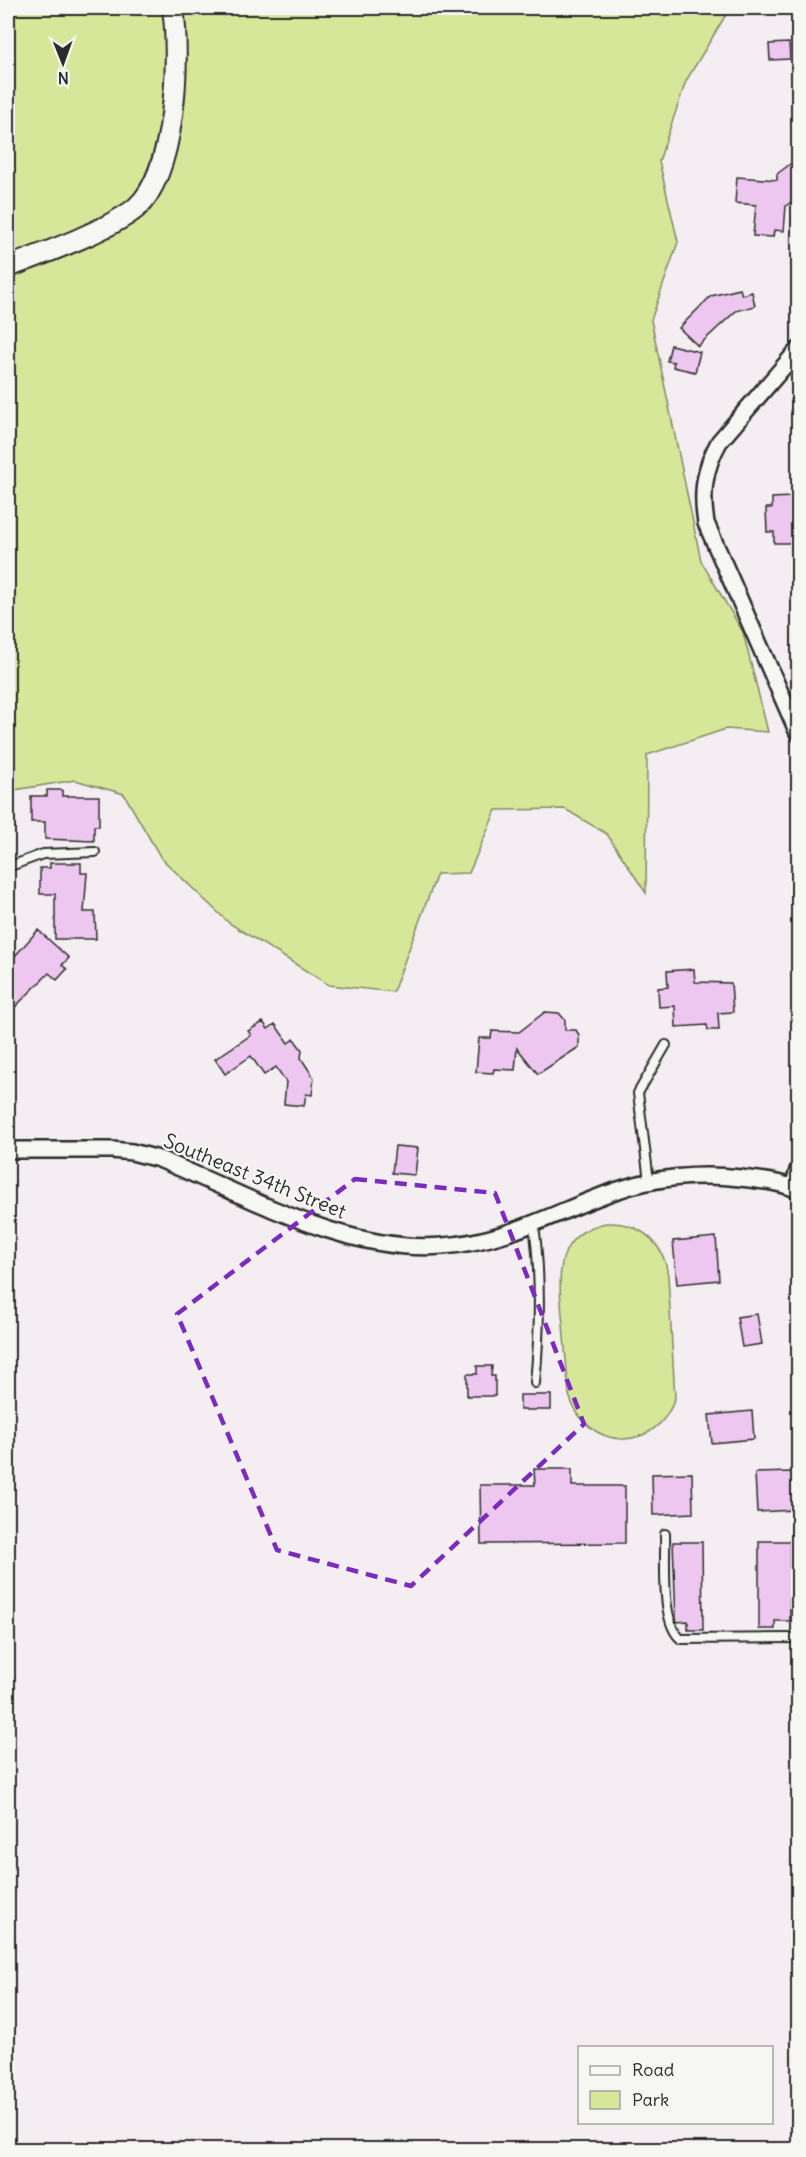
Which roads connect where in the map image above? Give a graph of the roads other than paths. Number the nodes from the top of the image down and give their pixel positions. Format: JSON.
{"nodes":[{"id":1,"x":173,"y":8,"type":"edge"},
{"id":2,"x":8,"y":267,"type":"edge"},
{"id":3,"x":795,"y":359,"type":"edge"},
{"id":4,"x":797,"y":726,"type":"edge"},
{"id":5,"x":95,"y":852,"type":"dead end"},
{"id":6,"x":8,"y":867,"type":"edge"},
{"id":7,"x":666,"y":1045,"type":"dead end"},
{"id":8,"x":8,"y":1150,"type":"edge"},
{"id":9,"x":798,"y":1170,"type":"edge"},
{"id":10,"x":649,"y":1182,"type":"junction"},
{"id":11,"x":796,"y":1189,"type":"edge"},
{"id":12,"x":534,"y":1225,"type":"junction"},
{"id":13,"x":535,"y":1383,"type":"dead end"},
{"id":14,"x":665,"y":1534,"type":"dead end"},
{"id":15,"x":798,"y":1638,"type":"edge"}],
"edges":[{"from":1,"to":2,"type":"street"},
{"from":3,"to":4,"type":"street"},
{"from":5,"to":6,"type":"lane"},
{"from":7,"to":10,"type":"lane"},
{"from":8,"to":12,"type":"street","name":"Southeast 34th Street"},
{"from":9,"to":11,"type":"street"},
{"from":10,"to":11,"type":"street","name":"Southeast 34th Street"},
{"from":10,"to":12,"type":"street","name":"Southeast 34th Street"},
{"from":12,"to":13,"type":"lane"},
{"from":14,"to":15,"type":"lane"}]}
